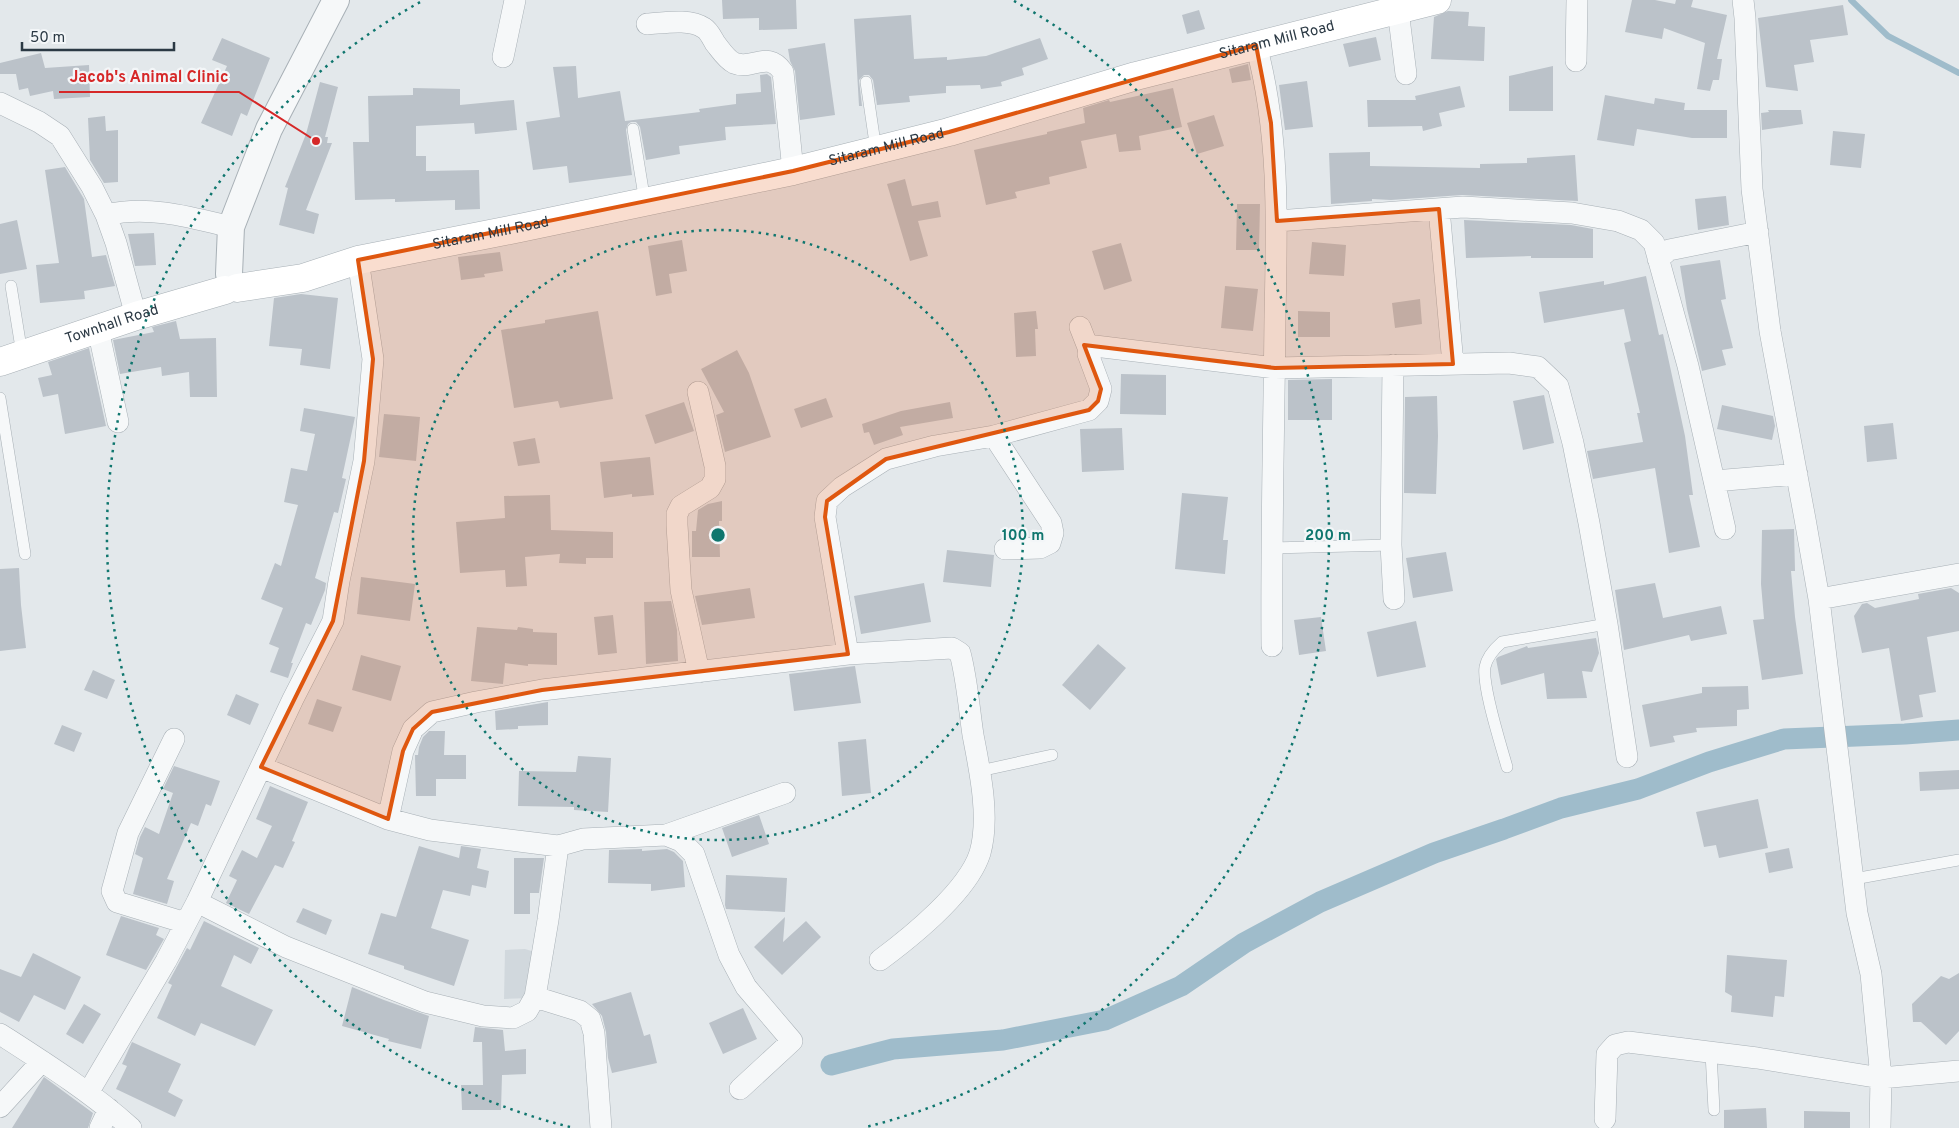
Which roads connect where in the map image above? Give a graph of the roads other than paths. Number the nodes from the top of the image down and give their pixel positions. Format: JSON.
{"nodes":[{"id":1,"x":336,"y":0,"type":"edge"},
{"id":2,"x":515,"y":0,"type":"edge"},
{"id":3,"x":1437,"y":0,"type":"edge"},
{"id":4,"x":1576,"y":0,"type":"edge"},
{"id":5,"x":1743,"y":0,"type":"edge"},
{"id":6,"x":1398,"y":10,"type":"junction"},
{"id":7,"x":647,"y":24,"type":"dead end"},
{"id":8,"x":1256,"y":45,"type":"junction"},
{"id":9,"x":503,"y":57,"type":"dead end"},
{"id":10,"x":1576,"y":61,"type":"dead end"},
{"id":11,"x":1406,"y":74,"type":"dead end"},
{"id":12,"x":866,"y":82,"type":"dead end"},
{"id":13,"x":0,"y":103,"type":"edge"},
{"id":14,"x":633,"y":129,"type":"dead end"},
{"id":15,"x":876,"y":150,"type":"junction"},
{"id":16,"x":793,"y":171,"type":"junction"},
{"id":17,"x":645,"y":202,"type":"junction"},
{"id":18,"x":1439,"y":209,"type":"junction"},
{"id":19,"x":106,"y":215,"type":"junction"},
{"id":20,"x":1277,"y":221,"type":"junction"},
{"id":21,"x":231,"y":226,"type":"junction"},
{"id":22,"x":1758,"y":232,"type":"junction"},
{"id":23,"x":1658,"y":259,"type":"junction"},
{"id":24,"x":358,"y":260,"type":"junction"},
{"id":25,"x":330,"y":269,"type":"joint"},
{"id":26,"x":231,"y":281,"type":"junction"},
{"id":27,"x":11,"y":286,"type":"dead end"},
{"id":28,"x":136,"y":316,"type":"junction"},
{"id":29,"x":1080,"y":327,"type":"dead end"},
{"id":30,"x":98,"y":329,"type":"junction"},
{"id":31,"x":1089,"y":350,"type":"junction"},
{"id":32,"x":11,"y":358,"type":"edge"},
{"id":33,"x":1453,"y":364,"type":"junction"},
{"id":34,"x":1393,"y":365,"type":"junction"},
{"id":35,"x":1275,"y":368,"type":"junction"},
{"id":36,"x":698,"y":392,"type":"dead end"},
{"id":37,"x":0,"y":398,"type":"edge"},
{"id":38,"x":118,"y":422,"type":"dead end"},
{"id":39,"x":994,"y":436,"type":"junction"},
{"id":40,"x":1797,"y":474,"type":"junction"},
{"id":41,"x":1714,"y":481,"type":"junction"},
{"id":42,"x":1725,"y":529,"type":"dead end"},
{"id":43,"x":1391,"y":545,"type":"junction"},
{"id":44,"x":1271,"y":548,"type":"junction"},
{"id":45,"x":1005,"y":549,"type":"dead end"},
{"id":46,"x":25,"y":554,"type":"dead end"},
{"id":47,"x":1959,"y":574,"type":"edge"},
{"id":48,"x":1394,"y":599,"type":"dead end"},
{"id":49,"x":1819,"y":599,"type":"junction"},
{"id":50,"x":1607,"y":624,"type":"junction"},
{"id":51,"x":1272,"y":646,"type":"dead end"},
{"id":52,"x":848,"y":654,"type":"junction"},
{"id":53,"x":699,"y":672,"type":"junction"},
{"id":54,"x":174,"y":739,"type":"dead end"},
{"id":55,"x":1052,"y":755,"type":"dead end"},
{"id":56,"x":1627,"y":757,"type":"dead end"},
{"id":57,"x":1507,"y":767,"type":"dead end"},
{"id":58,"x":262,"y":768,"type":"junction"},
{"id":59,"x":980,"y":771,"type":"junction"},
{"id":60,"x":785,"y":793,"type":"dead end"},
{"id":61,"x":388,"y":819,"type":"junction"},
{"id":62,"x":666,"y":835,"type":"junction"},
{"id":63,"x":558,"y":846,"type":"junction"},
{"id":64,"x":1959,"y":860,"type":"edge"},
{"id":65,"x":1854,"y":879,"type":"junction"},
{"id":66,"x":197,"y":902,"type":"junction"},
{"id":67,"x":186,"y":923,"type":"junction"},
{"id":68,"x":880,"y":960,"type":"dead end"},
{"id":69,"x":535,"y":997,"type":"junction"},
{"id":70,"x":0,"y":1034,"type":"edge"},
{"id":71,"x":1711,"y":1053,"type":"junction"},
{"id":72,"x":42,"y":1061,"type":"junction"},
{"id":73,"x":1959,"y":1071,"type":"edge"},
{"id":74,"x":1881,"y":1078,"type":"junction"},
{"id":75,"x":740,"y":1089,"type":"dead end"},
{"id":76,"x":88,"y":1093,"type":"junction"},
{"id":77,"x":0,"y":1107,"type":"edge"},
{"id":78,"x":109,"y":1108,"type":"junction"},
{"id":79,"x":1714,"y":1110,"type":"dead end"},
{"id":80,"x":1605,"y":1119,"type":"dead end"},
{"id":81,"x":100,"y":1128,"type":"edge"},
{"id":82,"x":131,"y":1128,"type":"edge"},
{"id":83,"x":600,"y":1128,"type":"edge"},
{"id":84,"x":1880,"y":1128,"type":"edge"}],
"edges":[{"from":1,"to":21,"type":"street"},
{"from":2,"to":9,"type":"street"},
{"from":3,"to":6,"type":"main road","name":"Sitaram Mill Road"},
{"from":4,"to":10,"type":"street"},
{"from":5,"to":22,"type":"street"},
{"from":6,"to":8,"type":"main road","name":"Sitaram Mill Road"},
{"from":6,"to":11,"type":"street"},
{"from":7,"to":16,"type":"street"},
{"from":8,"to":15,"type":"main road","name":"Sitaram Mill Road"},
{"from":8,"to":20,"type":"street"},
{"from":12,"to":15,"type":"lane"},
{"from":13,"to":19,"type":"street"},
{"from":14,"to":17,"type":"lane"},
{"from":15,"to":16,"type":"main road","name":"Sitaram Mill Road"},
{"from":16,"to":17,"type":"main road","name":"Sitaram Mill Road"},
{"from":17,"to":24,"type":"main road","name":"Sitaram Mill Road"},
{"from":18,"to":20,"type":"street"},
{"from":18,"to":23,"type":"street"},
{"from":18,"to":33,"type":"street"},
{"from":19,"to":21,"type":"street"},
{"from":19,"to":28,"type":"street"},
{"from":20,"to":35,"type":"street"},
{"from":21,"to":26,"type":"street"},
{"from":22,"to":23,"type":"street"},
{"from":22,"to":40,"type":"street"},
{"from":23,"to":41,"type":"street"},
{"from":24,"to":25,"type":"main road","name":"Sitaram Mill Road"},
{"from":24,"to":58,"type":"street"},
{"from":25,"to":26,"type":"main road","name":"Townhall Road"},
{"from":26,"to":28,"type":"main road","name":"Townhall Road"},
{"from":27,"to":32,"type":"lane"},
{"from":28,"to":30,"type":"main road","name":"Townhall Road"},
{"from":29,"to":31,"type":"street"},
{"from":30,"to":32,"type":"main road","name":"Townhall Road"},
{"from":30,"to":38,"type":"street"},
{"from":31,"to":35,"type":"street"},
{"from":31,"to":39,"type":"street"},
{"from":33,"to":34,"type":"street"},
{"from":33,"to":50,"type":"street"},
{"from":34,"to":35,"type":"street"},
{"from":34,"to":43,"type":"street"},
{"from":35,"to":44,"type":"street"},
{"from":36,"to":53,"type":"street"},
{"from":37,"to":46,"type":"lane"},
{"from":39,"to":45,"type":"street"},
{"from":39,"to":52,"type":"street"},
{"from":40,"to":41,"type":"street"},
{"from":40,"to":49,"type":"street"},
{"from":41,"to":42,"type":"street"},
{"from":43,"to":44,"type":"lane"},
{"from":43,"to":48,"type":"street"},
{"from":44,"to":51,"type":"street"},
{"from":47,"to":49,"type":"street"},
{"from":49,"to":65,"type":"street"},
{"from":50,"to":56,"type":"street"},
{"from":50,"to":57,"type":"lane"},
{"from":52,"to":53,"type":"street"},
{"from":52,"to":59,"type":"street"},
{"from":53,"to":61,"type":"street"},
{"from":54,"to":67,"type":"street"},
{"from":55,"to":59,"type":"lane"},
{"from":58,"to":61,"type":"street"},
{"from":58,"to":66,"type":"street"},
{"from":59,"to":68,"type":"street"},
{"from":60,"to":62,"type":"street"},
{"from":61,"to":63,"type":"street"},
{"from":62,"to":63,"type":"street"},
{"from":62,"to":75,"type":"street"},
{"from":63,"to":69,"type":"street"},
{"from":64,"to":65,"type":"lane"},
{"from":65,"to":74,"type":"street"},
{"from":66,"to":67,"type":"street"},
{"from":66,"to":69,"type":"street"},
{"from":67,"to":76,"type":"street"},
{"from":69,"to":83,"type":"street"},
{"from":70,"to":72,"type":"street"},
{"from":71,"to":74,"type":"street"},
{"from":71,"to":79,"type":"lane"},
{"from":71,"to":80,"type":"street"},
{"from":72,"to":76,"type":"street"},
{"from":72,"to":77,"type":"street"},
{"from":73,"to":74,"type":"street"},
{"from":74,"to":84,"type":"street"},
{"from":76,"to":78,"type":"street"},
{"from":78,"to":81,"type":"street"},
{"from":78,"to":82,"type":"street"}]}
